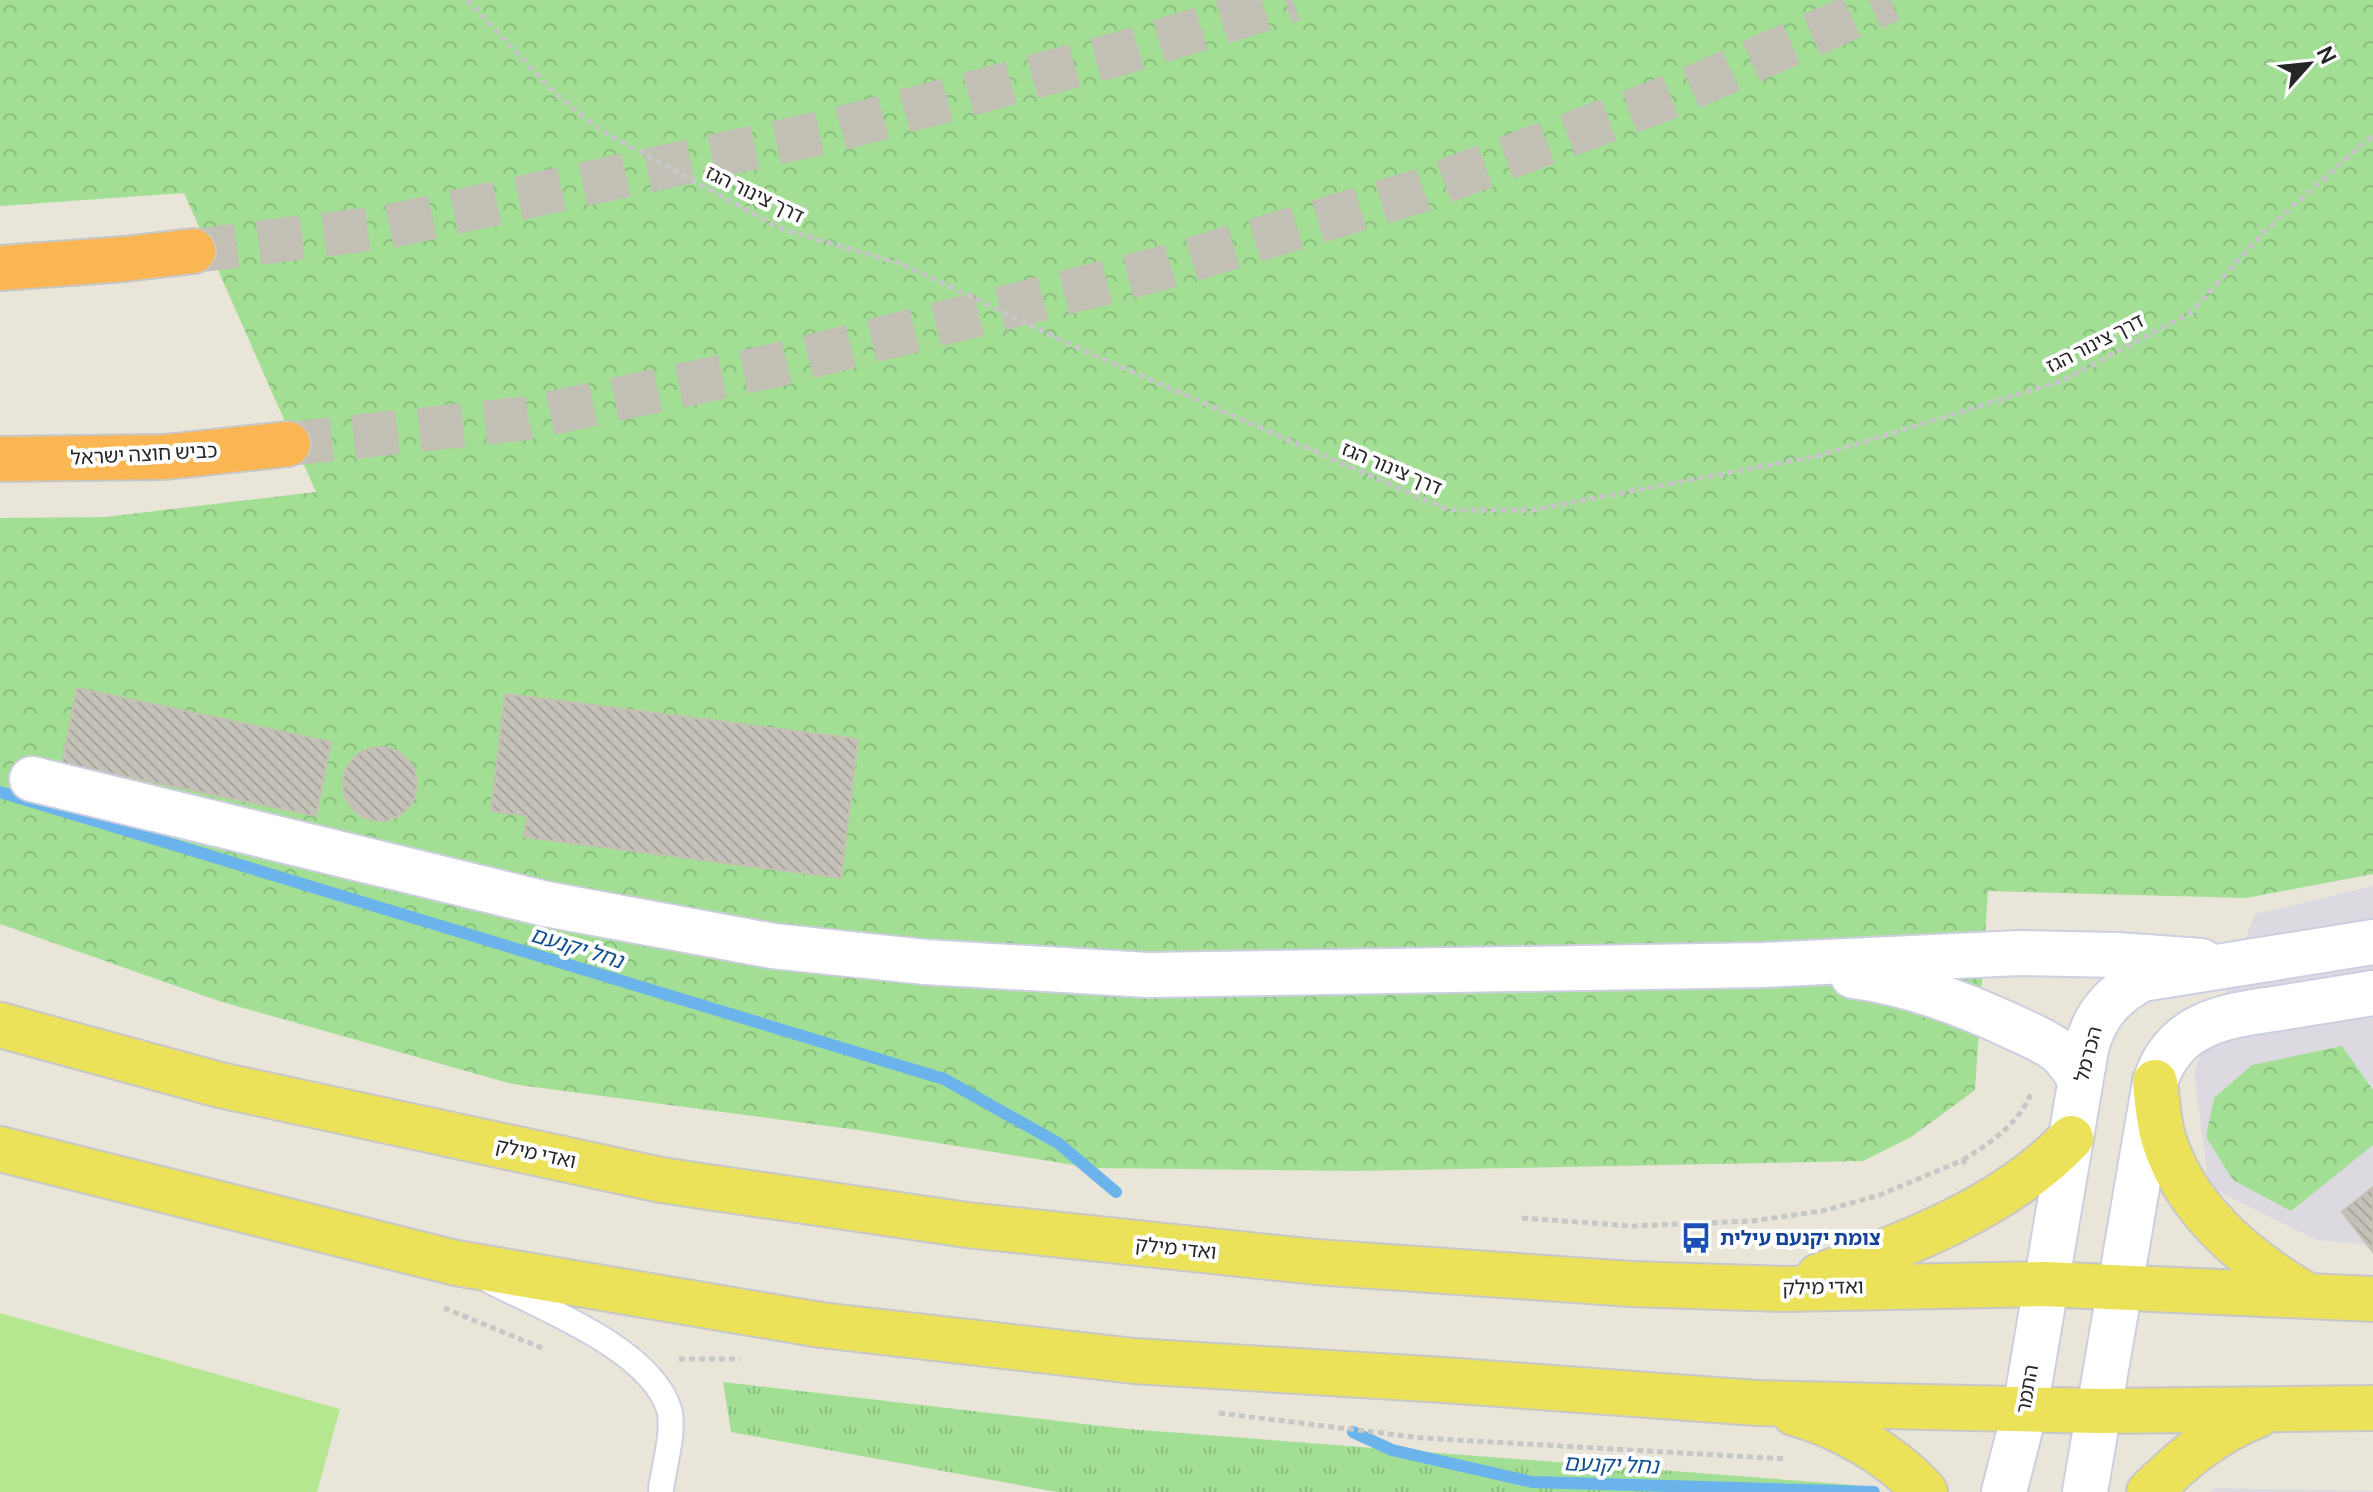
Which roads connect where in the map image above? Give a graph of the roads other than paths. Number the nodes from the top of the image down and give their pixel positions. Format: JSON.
{"nodes":[{"id":1,"x":193,"y":251,"type":"tunnel mouth"},
{"id":2,"x":0,"y":268,"type":"edge"},
{"id":3,"x":288,"y":444,"type":"tunnel mouth"},
{"id":4,"x":0,"y":459,"type":"edge"},
{"id":5,"x":32,"y":779,"type":"dead end"},
{"id":6,"x":2373,"y":942,"type":"edge"},
{"id":7,"x":2228,"y":963,"type":"junction"},
{"id":8,"x":1763,"y":965,"type":"junction"},
{"id":9,"x":2373,"y":993,"type":"edge"},
{"id":10,"x":0,"y":1025,"type":"edge"},
{"id":11,"x":2080,"y":1079,"type":"junction"},
{"id":12,"x":2155,"y":1082,"type":"junction"},
{"id":13,"x":2071,"y":1138,"type":"junction"},
{"id":14,"x":0,"y":1149,"type":"edge"},
{"id":15,"x":456,"y":1263,"type":"junction"},
{"id":16,"x":2044,"y":1284,"type":"junction"},
{"id":17,"x":2121,"y":1288,"type":"junction"},
{"id":18,"x":1784,"y":1289,"type":"junction"},
{"id":19,"x":2308,"y":1296,"type":"junction"},
{"id":20,"x":2373,"y":1299,"type":"edge"},
{"id":21,"x":1757,"y":1403,"type":"junction"},
{"id":22,"x":2373,"y":1408,"type":"edge"},
{"id":23,"x":2025,"y":1410,"type":"junction"},
{"id":24,"x":2288,"y":1410,"type":"junction"},
{"id":25,"x":2100,"y":1411,"type":"junction"},
{"id":26,"x":667,"y":1491,"type":"edge"},
{"id":27,"x":1925,"y":1492,"type":"edge"},
{"id":28,"x":2004,"y":1492,"type":"edge"},
{"id":29,"x":2085,"y":1492,"type":"edge"},
{"id":30,"x":2149,"y":1492,"type":"edge"}],
"edges":[{"from":1,"to":2,"type":"highway"},
{"from":3,"to":4,"type":"highway","name":"כביש חוצה ישראל"},
{"from":5,"to":8,"type":"street"},
{"from":6,"to":7,"type":"street","name":"הכרמל"},
{"from":7,"to":8,"type":"street"},
{"from":7,"to":11,"type":"street","name":"הכרמל"},
{"from":8,"to":11,"type":"street"},
{"from":9,"to":12,"type":"street"},
{"from":10,"to":18,"type":"main road","name":"ואדי מילק"},
{"from":11,"to":13,"type":"street","name":"הכרמל"},
{"from":12,"to":17,"type":"street"},
{"from":12,"to":19,"type":"main road"},
{"from":13,"to":16,"type":"street","name":"הכרמל"},
{"from":13,"to":18,"type":"main road"},
{"from":14,"to":15,"type":"main road"},
{"from":15,"to":21,"type":"main road"},
{"from":15,"to":26,"type":"lane"},
{"from":16,"to":17,"type":"main road","name":"ואדי מילק"},
{"from":16,"to":18,"type":"main road","name":"ואדי מילק"},
{"from":16,"to":23,"type":"street","name":"התמר"},
{"from":17,"to":19,"type":"main road","name":"ואדי מילק"},
{"from":17,"to":25,"type":"street"},
{"from":19,"to":20,"type":"main road","name":"ואדי מילק"},
{"from":21,"to":23,"type":"main road"},
{"from":21,"to":27,"type":"main road"},
{"from":22,"to":24,"type":"main road"},
{"from":23,"to":25,"type":"main road"},
{"from":23,"to":28,"type":"street","name":"התמר"},
{"from":24,"to":25,"type":"main road"},
{"from":24,"to":30,"type":"main road"},
{"from":25,"to":29,"type":"street"}]}
